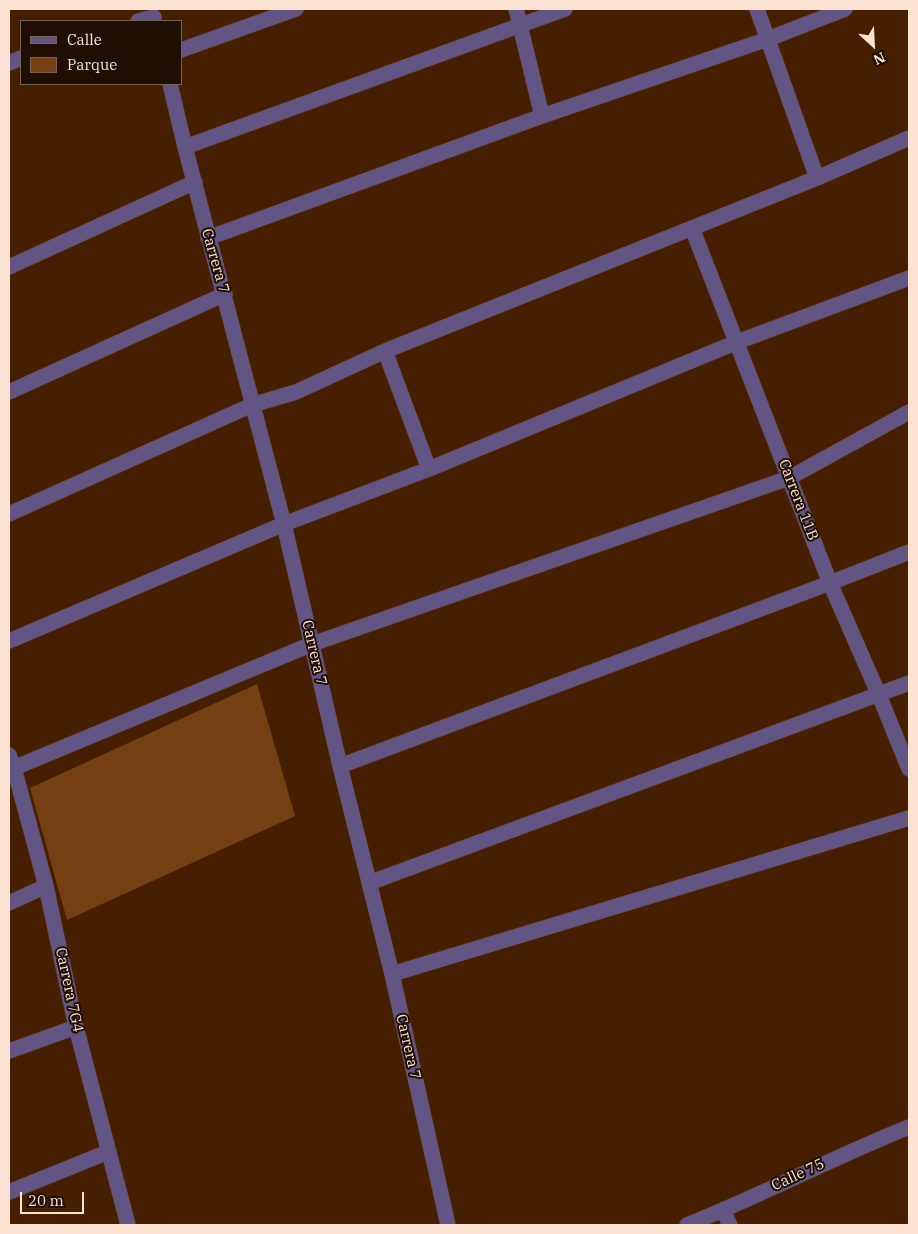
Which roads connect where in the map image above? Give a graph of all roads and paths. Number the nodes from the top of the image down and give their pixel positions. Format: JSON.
{"nodes":[{"id":1,"x":296,"y":9,"type":"edge"},
{"id":2,"x":516,"y":9,"type":"edge"},
{"id":3,"x":565,"y":9,"type":"edge"},
{"id":4,"x":757,"y":9,"type":"edge"},
{"id":5,"x":845,"y":9,"type":"edge"},
{"id":6,"x":153,"y":16,"type":"edge"},
{"id":7,"x":141,"y":20,"type":"edge"},
{"id":8,"x":521,"y":26,"type":"junction"},
{"id":9,"x":768,"y":39,"type":"junction"},
{"id":10,"x":182,"y":50,"type":"edge"},
{"id":11,"x":170,"y":85,"type":"edge"},
{"id":12,"x":542,"y":116,"type":"junction"},
{"id":13,"x":909,"y":138,"type":"edge"},
{"id":14,"x":184,"y":146,"type":"junction"},
{"id":15,"x":817,"y":178,"type":"junction"},
{"id":16,"x":194,"y":182,"type":"junction"},
{"id":17,"x":692,"y":228,"type":"junction"},
{"id":18,"x":208,"y":238,"type":"junction"},
{"id":19,"x":9,"y":267,"type":"edge"},
{"id":20,"x":909,"y":278,"type":"edge"},
{"id":21,"x":225,"y":294,"type":"junction"},
{"id":22,"x":737,"y":342,"type":"junction"},
{"id":23,"x":385,"y":351,"type":"junction"},
{"id":24,"x":9,"y":392,"type":"edge"},
{"id":25,"x":252,"y":405,"type":"junction"},
{"id":26,"x":909,"y":412,"type":"edge"},
{"id":27,"x":429,"y":469,"type":"junction"},
{"id":28,"x":790,"y":478,"type":"junction"},
{"id":29,"x":9,"y":514,"type":"edge"},
{"id":30,"x":284,"y":524,"type":"junction"},
{"id":31,"x":909,"y":552,"type":"edge"},
{"id":32,"x":830,"y":584,"type":"junction"},
{"id":33,"x":9,"y":641,"type":"edge"},
{"id":34,"x":312,"y":644,"type":"junction"},
{"id":35,"x":909,"y":683,"type":"edge"},
{"id":36,"x":879,"y":695,"type":"junction"},
{"id":37,"x":11,"y":764,"type":"edge"},
{"id":38,"x":340,"y":766,"type":"junction"},
{"id":39,"x":909,"y":769,"type":"edge"},
{"id":40,"x":909,"y":818,"type":"edge"},
{"id":41,"x":369,"y":883,"type":"junction"},
{"id":42,"x":46,"y":886,"type":"junction"},
{"id":43,"x":9,"y":903,"type":"edge"},
{"id":44,"x":392,"y":974,"type":"junction"},
{"id":45,"x":76,"y":1026,"type":"junction"},
{"id":46,"x":9,"y":1051,"type":"edge"},
{"id":47,"x":909,"y":1127,"type":"edge"},
{"id":48,"x":108,"y":1152,"type":"junction"},
{"id":49,"x":9,"y":1192,"type":"edge"},
{"id":50,"x":723,"y":1211,"type":"junction"},
{"id":51,"x":128,"y":1225,"type":"edge"},
{"id":52,"x":448,"y":1225,"type":"edge"},
{"id":53,"x":687,"y":1225,"type":"edge"},
{"id":54,"x":730,"y":1225,"type":"edge"}],
"edges":[{"from":1,"to":10,"type":"street"},
{"from":2,"to":8,"type":"street"},
{"from":3,"to":8,"type":"street"},
{"from":4,"to":9,"type":"street"},
{"from":5,"to":9,"type":"street"},
{"from":6,"to":7,"type":"street"},
{"from":8,"to":12,"type":"street"},
{"from":8,"to":14,"type":"street"},
{"from":9,"to":12,"type":"street"},
{"from":9,"to":15,"type":"street"},
{"from":11,"to":14,"type":"street","name":"Carrera 7"},
{"from":12,"to":18,"type":"street"},
{"from":13,"to":15,"type":"street"},
{"from":14,"to":16,"type":"street","name":"Carrera 7"},
{"from":15,"to":17,"type":"street"},
{"from":16,"to":18,"type":"street","name":"Carrera 7"},
{"from":16,"to":19,"type":"street"},
{"from":17,"to":22,"type":"street","name":"Carrera 11B"},
{"from":17,"to":23,"type":"street"},
{"from":18,"to":21,"type":"street","name":"Carrera 7"},
{"from":20,"to":22,"type":"street"},
{"from":21,"to":24,"type":"street"},
{"from":21,"to":25,"type":"street","name":"Carrera 7"},
{"from":22,"to":27,"type":"street"},
{"from":22,"to":28,"type":"street","name":"Carrera 11B"},
{"from":23,"to":25,"type":"street"},
{"from":23,"to":27,"type":"street"},
{"from":25,"to":29,"type":"street"},
{"from":25,"to":30,"type":"street","name":"Carrera 7"},
{"from":26,"to":28,"type":"street"},
{"from":27,"to":30,"type":"street"},
{"from":28,"to":32,"type":"street","name":"Carrera 11B"},
{"from":28,"to":34,"type":"street"},
{"from":30,"to":33,"type":"street"},
{"from":30,"to":34,"type":"street","name":"Carrera 7"},
{"from":31,"to":32,"type":"street"},
{"from":32,"to":36,"type":"street","name":"Carrera 11B"},
{"from":32,"to":38,"type":"street"},
{"from":34,"to":37,"type":"street"},
{"from":34,"to":38,"type":"street","name":"Carrera 7"},
{"from":35,"to":36,"type":"street"},
{"from":36,"to":39,"type":"street","name":"Carrera 11B"},
{"from":36,"to":41,"type":"street"},
{"from":37,"to":42,"type":"street","name":"Carrera 7G4"},
{"from":38,"to":41,"type":"street","name":"Carrera 7"},
{"from":40,"to":44,"type":"street"},
{"from":41,"to":44,"type":"street","name":"Carrera 7"},
{"from":42,"to":43,"type":"street"},
{"from":42,"to":45,"type":"street","name":"Carrera 7G4"},
{"from":44,"to":52,"type":"street","name":"Carrera 7"},
{"from":45,"to":46,"type":"street"},
{"from":45,"to":48,"type":"street","name":"Carrera 7G4"},
{"from":47,"to":50,"type":"street","name":"Calle 75"},
{"from":48,"to":49,"type":"street"},
{"from":48,"to":51,"type":"street","name":"Carrera 7G4"},
{"from":50,"to":53,"type":"street","name":"Calle 75"},
{"from":50,"to":54,"type":"street"}]}
